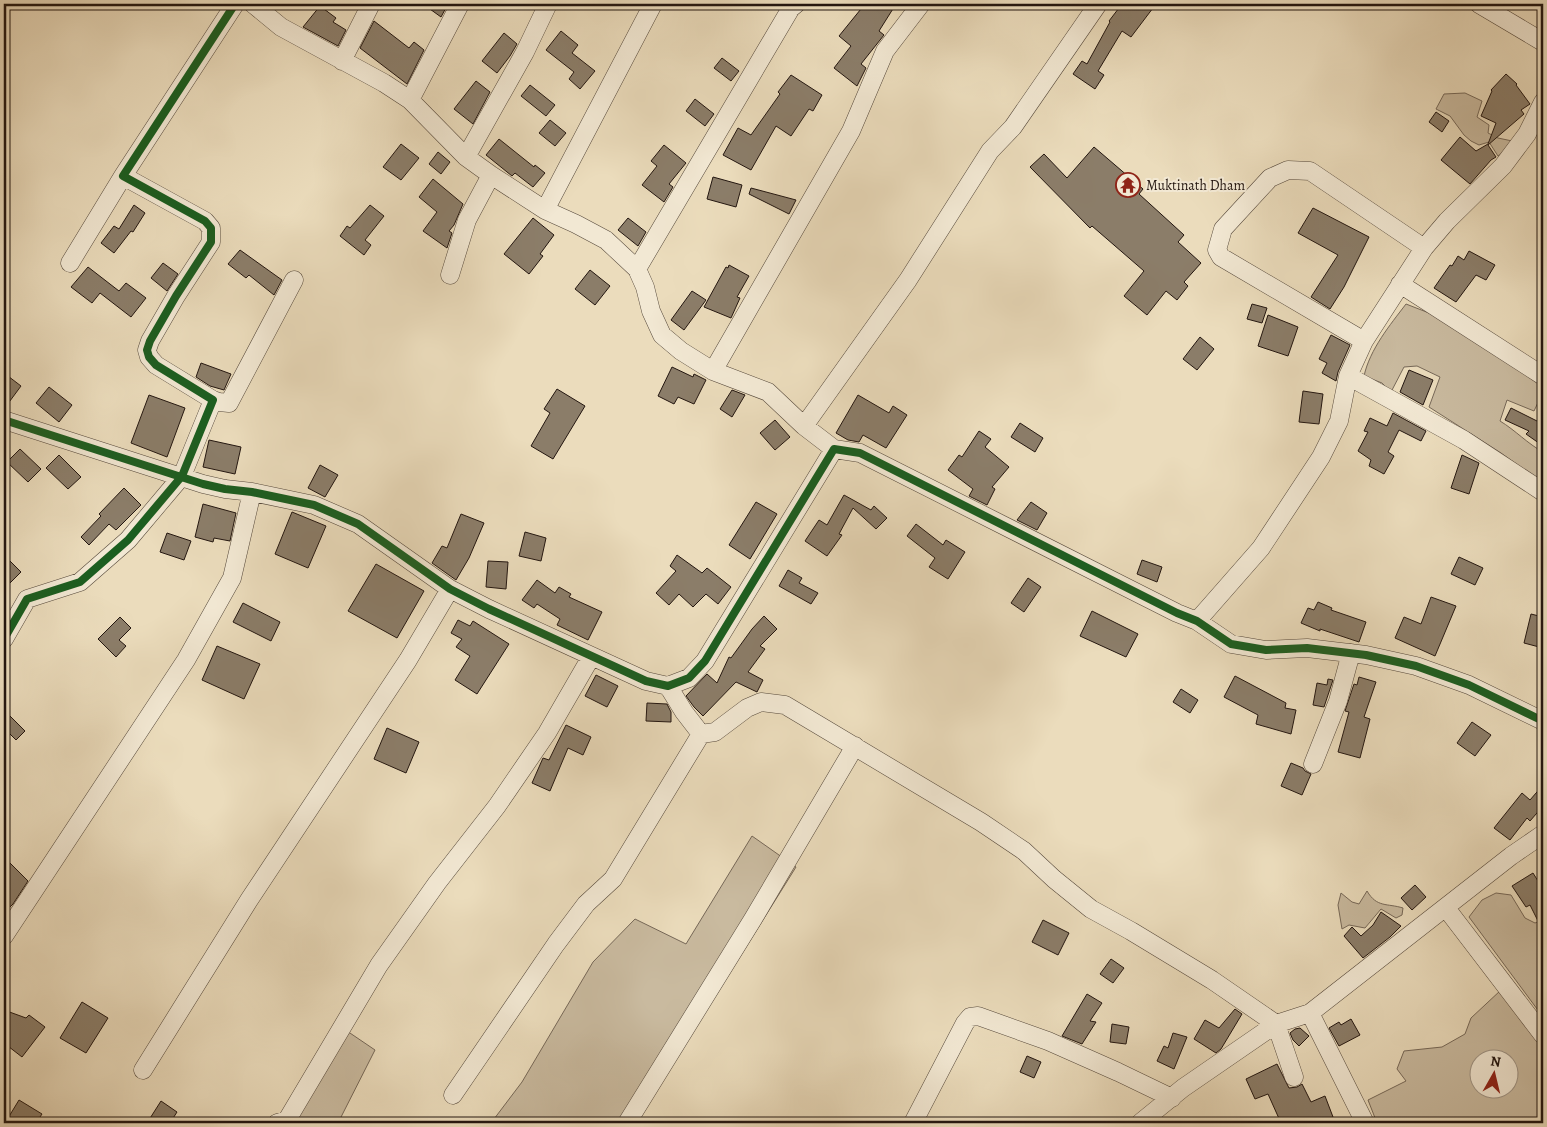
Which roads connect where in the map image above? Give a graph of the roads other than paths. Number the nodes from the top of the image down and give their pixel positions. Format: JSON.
{"nodes":[{"id":1,"x":235,"y":4,"type":"edge"},
{"id":2,"x":371,"y":4,"type":"edge"},
{"id":3,"x":460,"y":4,"type":"edge"},
{"id":4,"x":548,"y":4,"type":"edge"},
{"id":5,"x":653,"y":4,"type":"edge"},
{"id":6,"x":796,"y":4,"type":"edge"},
{"id":7,"x":921,"y":4,"type":"edge"},
{"id":8,"x":1098,"y":4,"type":"edge"},
{"id":9,"x":1479,"y":4,"type":"edge"},
{"id":10,"x":256,"y":5,"type":"edge"},
{"id":11,"x":1543,"y":42,"type":"edge"},
{"id":12,"x":342,"y":61,"type":"junction"},
{"id":13,"x":410,"y":100,"type":"junction"},
{"id":14,"x":1543,"y":102,"type":"edge"},
{"id":15,"x":466,"y":157,"type":"junction"},
{"id":16,"x":491,"y":175,"type":"junction"},
{"id":17,"x":122,"y":176,"type":"junction"},
{"id":18,"x":544,"y":210,"type":"junction"},
{"id":19,"x":1424,"y":248,"type":"junction"},
{"id":20,"x":70,"y":263,"type":"dead end"},
{"id":21,"x":637,"y":269,"type":"junction"},
{"id":22,"x":450,"y":275,"type":"dead end"},
{"id":23,"x":294,"y":280,"type":"dead end"},
{"id":24,"x":1400,"y":284,"type":"junction"},
{"id":25,"x":1364,"y":341,"type":"junction"},
{"id":26,"x":713,"y":371,"type":"junction"},
{"id":27,"x":1348,"y":376,"type":"junction"},
{"id":28,"x":1543,"y":376,"type":"edge"},
{"id":29,"x":213,"y":400,"type":"junction"},
{"id":30,"x":4,"y":420,"type":"edge"},
{"id":31,"x":804,"y":426,"type":"junction"},
{"id":32,"x":834,"y":449,"type":"junction"},
{"id":33,"x":182,"y":476,"type":"junction"},
{"id":34,"x":252,"y":492,"type":"junction"},
{"id":35,"x":1543,"y":492,"type":"edge"},
{"id":36,"x":450,"y":589,"type":"junction"},
{"id":37,"x":1197,"y":621,"type":"junction"},
{"id":38,"x":4,"y":639,"type":"edge"},
{"id":39,"x":1350,"y":653,"type":"junction"},
{"id":40,"x":591,"y":657,"type":"junction"},
{"id":41,"x":668,"y":686,"type":"junction"},
{"id":42,"x":1543,"y":721,"type":"edge"},
{"id":43,"x":701,"y":734,"type":"junction"},
{"id":44,"x":855,"y":746,"type":"junction"},
{"id":45,"x":1313,"y":764,"type":"dead end"},
{"id":46,"x":1543,"y":834,"type":"edge"},
{"id":47,"x":1446,"y":908,"type":"junction"},
{"id":48,"x":4,"y":936,"type":"edge"},
{"id":49,"x":1310,"y":1013,"type":"junction"},
{"id":50,"x":1276,"y":1024,"type":"junction"},
{"id":51,"x":1543,"y":1035,"type":"edge"},
{"id":52,"x":143,"y":1070,"type":"dead end"},
{"id":53,"x":1294,"y":1077,"type":"dead end"},
{"id":54,"x":453,"y":1095,"type":"dead end"},
{"id":55,"x":1172,"y":1098,"type":"junction"},
{"id":56,"x":283,"y":1122,"type":"edge"},
{"id":57,"x":627,"y":1123,"type":"edge"},
{"id":58,"x":914,"y":1123,"type":"edge"},
{"id":59,"x":1140,"y":1123,"type":"edge"},
{"id":60,"x":1365,"y":1123,"type":"edge"}],
"edges":[{"from":1,"to":17,"type":"street"},
{"from":2,"to":12,"type":"street"},
{"from":3,"to":13,"type":"street"},
{"from":4,"to":15,"type":"street"},
{"from":5,"to":18,"type":"street"},
{"from":6,"to":21,"type":"street"},
{"from":7,"to":26,"type":"street"},
{"from":8,"to":31,"type":"street"},
{"from":9,"to":11,"type":"street"},
{"from":10,"to":12,"type":"street"},
{"from":12,"to":13,"type":"street"},
{"from":13,"to":15,"type":"street"},
{"from":14,"to":19,"type":"street"},
{"from":15,"to":16,"type":"street"},
{"from":16,"to":18,"type":"street"},
{"from":16,"to":22,"type":"street"},
{"from":17,"to":20,"type":"street"},
{"from":17,"to":29,"type":"street"},
{"from":18,"to":21,"type":"street"},
{"from":19,"to":24,"type":"street"},
{"from":19,"to":25,"type":"street"},
{"from":21,"to":26,"type":"street"},
{"from":23,"to":29,"type":"street"},
{"from":24,"to":25,"type":"street"},
{"from":24,"to":28,"type":"street"},
{"from":25,"to":27,"type":"street"},
{"from":26,"to":31,"type":"street"},
{"from":27,"to":35,"type":"street"},
{"from":27,"to":37,"type":"street"},
{"from":29,"to":33,"type":"street"},
{"from":30,"to":33,"type":"street"},
{"from":31,"to":32,"type":"street"},
{"from":32,"to":37,"type":"street"},
{"from":32,"to":41,"type":"street"},
{"from":33,"to":34,"type":"street"},
{"from":33,"to":38,"type":"street"},
{"from":34,"to":36,"type":"street"},
{"from":34,"to":48,"type":"street"},
{"from":36,"to":40,"type":"street"},
{"from":36,"to":52,"type":"street"},
{"from":37,"to":39,"type":"street"},
{"from":39,"to":42,"type":"street"},
{"from":39,"to":45,"type":"street"},
{"from":40,"to":41,"type":"street"},
{"from":40,"to":56,"type":"street"},
{"from":41,"to":43,"type":"street"},
{"from":43,"to":44,"type":"street"},
{"from":43,"to":54,"type":"street"},
{"from":44,"to":50,"type":"street"},
{"from":44,"to":57,"type":"street"},
{"from":46,"to":47,"type":"street"},
{"from":47,"to":49,"type":"street"},
{"from":47,"to":51,"type":"street"},
{"from":49,"to":50,"type":"street"},
{"from":49,"to":60,"type":"street"},
{"from":50,"to":53,"type":"street"},
{"from":50,"to":55,"type":"street"},
{"from":55,"to":58,"type":"street"},
{"from":55,"to":59,"type":"street"}]}
